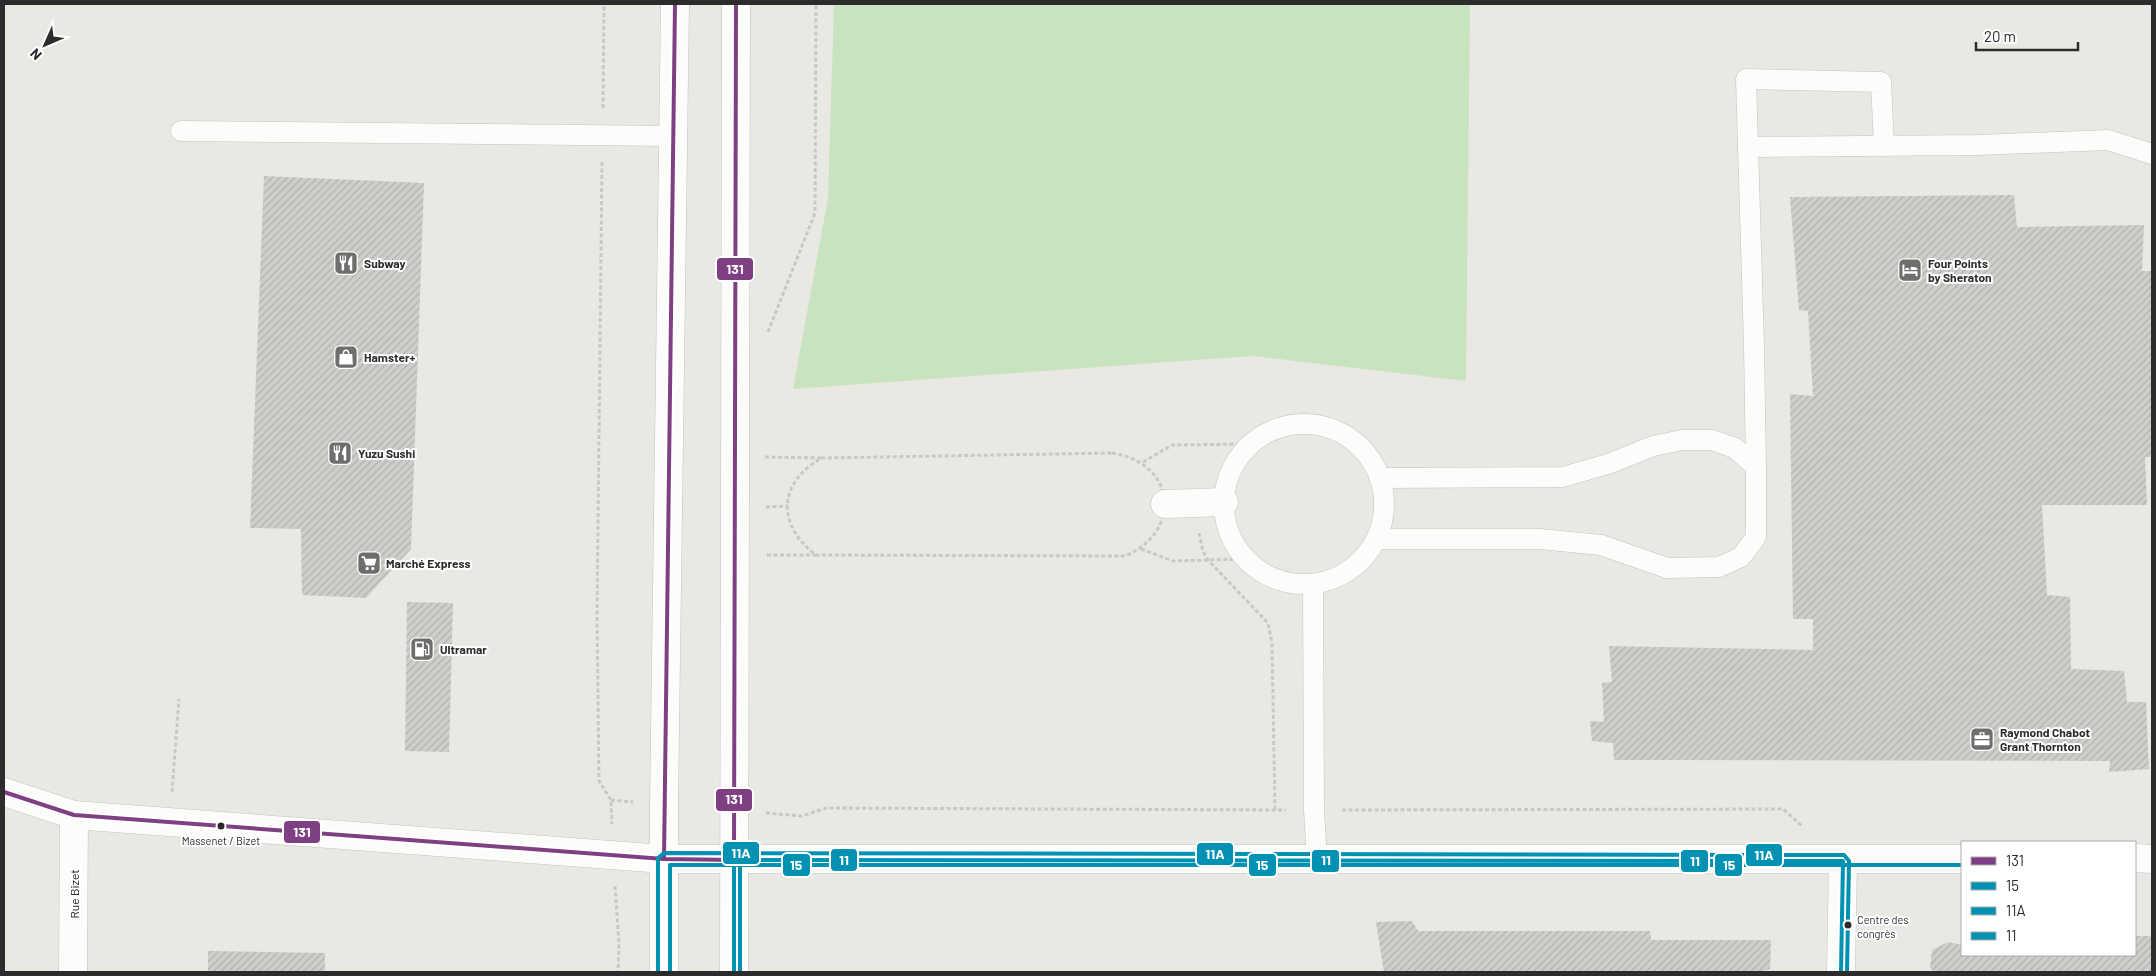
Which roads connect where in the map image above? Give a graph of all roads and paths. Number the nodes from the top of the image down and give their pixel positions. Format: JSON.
{"nodes":[{"id":1,"x":604,"y":4,"type":"edge"},
{"id":2,"x":675,"y":4,"type":"edge"},
{"id":3,"x":736,"y":4,"type":"edge"},
{"id":4,"x":816,"y":4,"type":"edge"},
{"id":5,"x":181,"y":131,"type":"dead end"},
{"id":6,"x":603,"y":135,"type":"junction"},
{"id":7,"x":674,"y":136,"type":"junction"},
{"id":8,"x":1884,"y":146,"type":"junction"},
{"id":9,"x":1748,"y":147,"type":"junction"},
{"id":10,"x":2152,"y":154,"type":"edge"},
{"id":11,"x":768,"y":333,"type":"dead end"},
{"id":12,"x":1250,"y":444,"type":"junction"},
{"id":13,"x":735,"y":457,"type":"junction"},
{"id":14,"x":822,"y":458,"type":"junction"},
{"id":15,"x":1143,"y":462,"type":"junction"},
{"id":16,"x":1756,"y":467,"type":"junction"},
{"id":17,"x":1379,"y":478,"type":"junction"},
{"id":18,"x":1212,"y":502,"type":"junction"},
{"id":19,"x":1165,"y":504,"type":"junction"},
{"id":20,"x":1379,"y":539,"type":"junction"},
{"id":21,"x":1141,"y":549,"type":"junction"},
{"id":22,"x":735,"y":555,"type":"junction"},
{"id":23,"x":816,"y":555,"type":"junction"},
{"id":24,"x":1246,"y":559,"type":"junction"},
{"id":25,"x":1208,"y":560,"type":"junction"},
{"id":26,"x":1313,"y":586,"type":"junction"},
{"id":27,"x":179,"y":699,"type":"dead end"},
{"id":28,"x":4,"y":792,"type":"edge"},
{"id":29,"x":611,"y":800,"type":"dead end"},
{"id":30,"x":1275,"y":810,"type":"dead end"},
{"id":31,"x":74,"y":815,"type":"junction"},
{"id":32,"x":170,"y":822,"type":"junction"},
{"id":33,"x":2136,"y":858,"type":"edge"},
{"id":34,"x":664,"y":859,"type":"junction"},
{"id":35,"x":1961,"y":859,"type":"edge"},
{"id":36,"x":2152,"y":859,"type":"edge"},
{"id":37,"x":734,"y":860,"type":"junction"},
{"id":38,"x":1317,"y":860,"type":"junction"},
{"id":39,"x":1843,"y":861,"type":"junction"},
{"id":40,"x":615,"y":895,"type":"dead end"},
{"id":41,"x":73,"y":972,"type":"edge"},
{"id":42,"x":618,"y":972,"type":"edge"},
{"id":43,"x":664,"y":972,"type":"edge"},
{"id":44,"x":734,"y":972,"type":"edge"},
{"id":45,"x":1841,"y":972,"type":"edge"}],
"edges":[{"from":1,"to":6,"type":"path"},
{"from":2,"to":7,"type":"street"},
{"from":3,"to":13,"type":"street"},
{"from":4,"to":11,"type":"path"},
{"from":5,"to":6,"type":"lane"},
{"from":6,"to":7,"type":"lane"},
{"from":6,"to":29,"type":"path"},
{"from":7,"to":34,"type":"street"},
{"from":8,"to":9,"type":"lane"},
{"from":8,"to":9,"type":"lane"},
{"from":8,"to":10,"type":"lane"},
{"from":9,"to":16,"type":"lane"},
{"from":12,"to":15,"type":"path"},
{"from":12,"to":17,"type":"lane"},
{"from":12,"to":18,"type":"lane"},
{"from":13,"to":14,"type":"path"},
{"from":13,"to":22,"type":"street"},
{"from":14,"to":15,"type":"path"},
{"from":14,"to":23,"type":"path"},
{"from":15,"to":19,"type":"path"},
{"from":16,"to":17,"type":"lane"},
{"from":16,"to":20,"type":"lane"},
{"from":17,"to":20,"type":"lane"},
{"from":18,"to":19,"type":"street"},
{"from":18,"to":24,"type":"lane"},
{"from":18,"to":25,"type":"path"},
{"from":19,"to":21,"type":"path"},
{"from":20,"to":26,"type":"lane"},
{"from":21,"to":23,"type":"path"},
{"from":21,"to":25,"type":"path"},
{"from":22,"to":23,"type":"path"},
{"from":22,"to":37,"type":"street"},
{"from":24,"to":25,"type":"path"},
{"from":24,"to":26,"type":"lane"},
{"from":25,"to":30,"type":"path"},
{"from":26,"to":38,"type":"lane"},
{"from":27,"to":32,"type":"path"},
{"from":28,"to":31,"type":"street"},
{"from":31,"to":32,"type":"street"},
{"from":31,"to":41,"type":"street","name":"Rue Bizet"},
{"from":32,"to":34,"type":"street"},
{"from":33,"to":36,"type":"street"},
{"from":34,"to":37,"type":"street"},
{"from":34,"to":43,"type":"street"},
{"from":35,"to":39,"type":"street"},
{"from":37,"to":38,"type":"street"},
{"from":37,"to":44,"type":"street"},
{"from":38,"to":39,"type":"street"},
{"from":39,"to":45,"type":"street"},
{"from":40,"to":42,"type":"path"}]}
